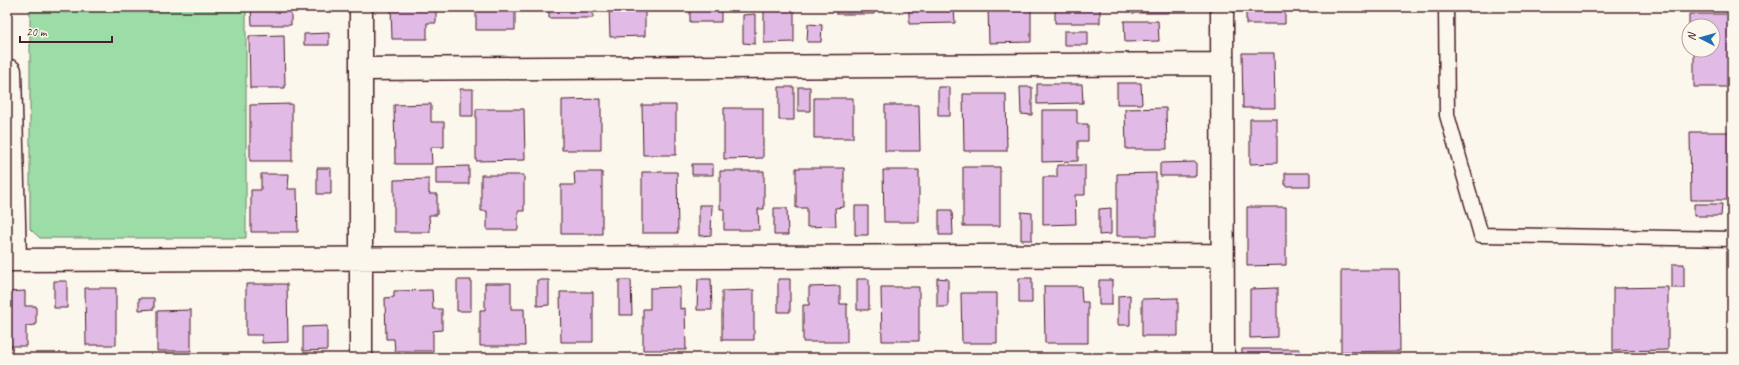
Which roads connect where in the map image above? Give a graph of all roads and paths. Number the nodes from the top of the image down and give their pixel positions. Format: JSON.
{"nodes":[{"id":1,"x":361,"y":7,"type":"edge"},
{"id":2,"x":1222,"y":7,"type":"edge"},
{"id":3,"x":1446,"y":7,"type":"edge"},
{"id":4,"x":1222,"y":64,"type":"junction"},
{"id":5,"x":361,"y":69,"type":"junction"},
{"id":6,"x":7,"y":72,"type":"edge"},
{"id":7,"x":1732,"y":239,"type":"edge"},
{"id":8,"x":1222,"y":255,"type":"junction"},
{"id":9,"x":361,"y":259,"type":"junction"},
{"id":10,"x":11,"y":260,"type":"edge"},
{"id":11,"x":361,"y":358,"type":"edge"},
{"id":12,"x":1223,"y":358,"type":"edge"}],
"edges":[{"from":1,"to":5,"type":"street"},
{"from":2,"to":4,"type":"street"},
{"from":3,"to":7,"type":"lane"},
{"from":4,"to":5,"type":"street"},
{"from":4,"to":8,"type":"street"},
{"from":5,"to":9,"type":"street"},
{"from":6,"to":10,"type":"street"},
{"from":8,"to":9,"type":"street"},
{"from":8,"to":12,"type":"street"},
{"from":9,"to":10,"type":"street"},
{"from":9,"to":11,"type":"street"}]}
